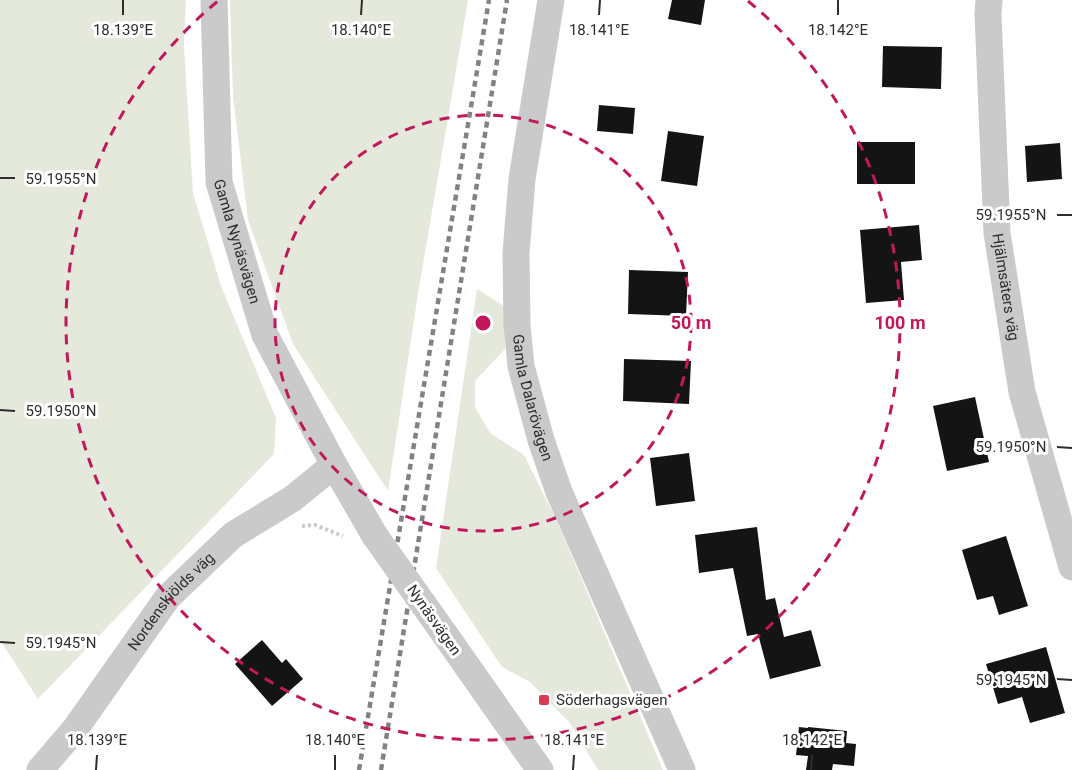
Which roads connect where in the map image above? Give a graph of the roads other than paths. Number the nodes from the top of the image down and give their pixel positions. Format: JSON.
{"nodes":[{"id":1,"x":214,"y":0,"type":"edge"},
{"id":2,"x":551,"y":0,"type":"edge"},
{"id":3,"x":989,"y":0,"type":"edge"},
{"id":4,"x":334,"y":465,"type":"junction"},
{"id":5,"x":1072,"y":567,"type":"edge"},
{"id":6,"x":40,"y":770,"type":"edge"},
{"id":7,"x":540,"y":770,"type":"edge"},
{"id":8,"x":682,"y":770,"type":"edge"}],
"edges":[{"from":1,"to":4,"type":"street","name":"Gamla Nynäsvägen"},
{"from":2,"to":8,"type":"street","name":"Gamla Dalarövägen"},
{"from":3,"to":5,"type":"street","name":"Hjälmsäters väg"},
{"from":4,"to":6,"type":"street","name":"Nordenskiölds väg"},
{"from":4,"to":7,"type":"street","name":"Nynäsvägen","bridge":true}]}
